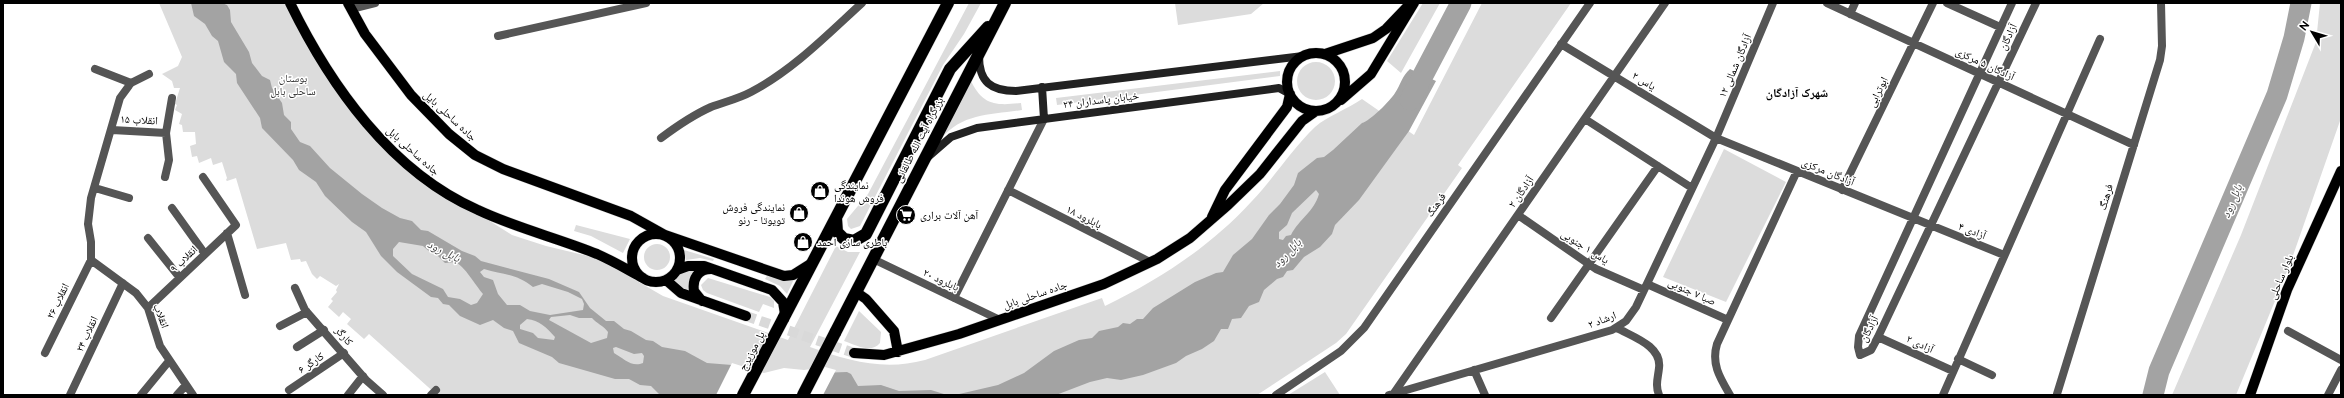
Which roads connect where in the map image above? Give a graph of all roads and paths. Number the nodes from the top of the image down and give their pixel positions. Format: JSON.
{"nodes":[{"id":1,"x":290,"y":3,"type":"edge"},
{"id":2,"x":375,"y":3,"type":"edge"},
{"id":3,"x":646,"y":3,"type":"edge"},
{"id":4,"x":862,"y":3,"type":"edge"},
{"id":5,"x":948,"y":3,"type":"edge"},
{"id":6,"x":1005,"y":3,"type":"edge"},
{"id":7,"x":1410,"y":3,"type":"edge"},
{"id":8,"x":1414,"y":3,"type":"edge"},
{"id":9,"x":1590,"y":3,"type":"edge"},
{"id":10,"x":1665,"y":3,"type":"edge"},
{"id":11,"x":1773,"y":3,"type":"edge"},
{"id":12,"x":1826,"y":3,"type":"edge"},
{"id":13,"x":1855,"y":3,"type":"edge"},
{"id":14,"x":1933,"y":3,"type":"edge"},
{"id":15,"x":1947,"y":3,"type":"edge"},
{"id":16,"x":2012,"y":3,"type":"edge"},
{"id":17,"x":2036,"y":3,"type":"edge"},
{"id":18,"x":2161,"y":3,"type":"edge"},
{"id":19,"x":349,"y":6,"type":"edge"},
{"id":20,"x":1850,"y":14,"type":"junction"},
{"id":21,"x":998,"y":16,"type":"junction"},
{"id":22,"x":2000,"y":27,"type":"junction"},
{"id":23,"x":498,"y":36,"type":"dead end"},
{"id":24,"x":2100,"y":39,"type":"dead end"},
{"id":25,"x":1914,"y":43,"type":"junction"},
{"id":26,"x":1562,"y":44,"type":"junction"},
{"id":27,"x":979,"y":52,"type":"junction"},
{"id":28,"x":1325,"y":54,"type":"junction"},
{"id":29,"x":1303,"y":56,"type":"junction"},
{"id":30,"x":95,"y":69,"type":"dead end"},
{"id":31,"x":149,"y":74,"type":"dead end"},
{"id":32,"x":1979,"y":74,"type":"junction"},
{"id":33,"x":1614,"y":76,"type":"junction"},
{"id":34,"x":131,"y":83,"type":"junction"},
{"id":35,"x":1999,"y":83,"type":"junction"},
{"id":36,"x":1042,"y":88,"type":"junction"},
{"id":37,"x":1290,"y":94,"type":"junction"},
{"id":38,"x":172,"y":98,"type":"dead end"},
{"id":39,"x":1341,"y":100,"type":"junction"},
{"id":40,"x":1316,"y":111,"type":"junction"},
{"id":41,"x":2066,"y":114,"type":"junction"},
{"id":42,"x":1044,"y":119,"type":"junction"},
{"id":43,"x":1585,"y":119,"type":"junction"},
{"id":44,"x":112,"y":130,"type":"junction"},
{"id":45,"x":166,"y":133,"type":"junction"},
{"id":46,"x":661,"y":138,"type":"dead end"},
{"id":47,"x":1716,"y":138,"type":"junction"},
{"id":48,"x":2134,"y":145,"type":"junction"},
{"id":49,"x":923,"y":161,"type":"junction"},
{"id":50,"x":1658,"y":166,"type":"junction"},
{"id":51,"x":1797,"y":171,"type":"junction"},
{"id":52,"x":2341,"y":171,"type":"edge"},
{"id":53,"x":165,"y":177,"type":"dead end"},
{"id":54,"x":203,"y":177,"type":"dead end"},
{"id":55,"x":95,"y":188,"type":"junction"},
{"id":56,"x":1692,"y":188,"type":"junction"},
{"id":57,"x":1008,"y":190,"type":"junction"},
{"id":58,"x":1842,"y":190,"type":"junction"},
{"id":59,"x":129,"y":198,"type":"dead end"},
{"id":60,"x":172,"y":208,"type":"dead end"},
{"id":61,"x":837,"y":215,"type":"junction"},
{"id":62,"x":1518,"y":215,"type":"junction"},
{"id":63,"x":1911,"y":219,"type":"junction"},
{"id":64,"x":1210,"y":222,"type":"junction"},
{"id":65,"x":1931,"y":227,"type":"junction"},
{"id":66,"x":227,"y":233,"type":"junction"},
{"id":67,"x":665,"y":235,"type":"junction"},
{"id":68,"x":148,"y":238,"type":"dead end"},
{"id":69,"x":205,"y":254,"type":"junction"},
{"id":70,"x":2004,"y":255,"type":"junction"},
{"id":71,"x":872,"y":259,"type":"junction"},
{"id":72,"x":91,"y":260,"type":"junction"},
{"id":73,"x":1150,"y":262,"type":"junction"},
{"id":74,"x":812,"y":263,"type":"junction"},
{"id":75,"x":1589,"y":264,"type":"junction"},
{"id":76,"x":677,"y":270,"type":"junction"},
{"id":77,"x":714,"y":270,"type":"junction"},
{"id":78,"x":180,"y":278,"type":"junction"},
{"id":79,"x":643,"y":278,"type":"junction"},
{"id":80,"x":666,"y":280,"type":"junction"},
{"id":81,"x":124,"y":283,"type":"junction"},
{"id":82,"x":1646,"y":287,"type":"junction"},
{"id":83,"x":295,"y":288,"type":"dead end"},
{"id":84,"x":856,"y":292,"type":"junction"},
{"id":85,"x":244,"y":295,"type":"dead end"},
{"id":86,"x":954,"y":298,"type":"junction"},
{"id":87,"x":704,"y":302,"type":"junction"},
{"id":88,"x":148,"y":308,"type":"junction"},
{"id":89,"x":307,"y":312,"type":"junction"},
{"id":90,"x":746,"y":316,"type":"tunnel mouth"},
{"id":91,"x":784,"y":317,"type":"junction"},
{"id":92,"x":1551,"y":318,"type":"dead end"},
{"id":93,"x":1000,"y":320,"type":"junction"},
{"id":94,"x":1728,"y":320,"type":"junction"},
{"id":95,"x":280,"y":326,"type":"dead end"},
{"id":96,"x":1617,"y":328,"type":"junction"},
{"id":97,"x":324,"y":330,"type":"junction"},
{"id":98,"x":2288,"y":331,"type":"dead end"},
{"id":99,"x":1878,"y":337,"type":"junction"},
{"id":100,"x":297,"y":347,"type":"dead end"},
{"id":101,"x":45,"y":352,"type":"dead end"},
{"id":102,"x":898,"y":352,"type":"junction"},
{"id":103,"x":344,"y":353,"type":"junction"},
{"id":104,"x":854,"y":353,"type":"tunnel mouth"},
{"id":105,"x":1958,"y":359,"type":"junction"},
{"id":106,"x":2341,"y":360,"type":"edge"},
{"id":107,"x":169,"y":361,"type":"junction"},
{"id":108,"x":1474,"y":370,"type":"junction"},
{"id":109,"x":2341,"y":370,"type":"edge"},
{"id":110,"x":1953,"y":371,"type":"junction"},
{"id":111,"x":1992,"y":375,"type":"dead end"},
{"id":112,"x":364,"y":376,"type":"junction"},
{"id":113,"x":186,"y":385,"type":"junction"},
{"id":114,"x":289,"y":390,"type":"dead end"},
{"id":115,"x":1392,"y":394,"type":"edge"},
{"id":116,"x":2057,"y":394,"type":"edge"},
{"id":117,"x":70,"y":395,"type":"edge"},
{"id":118,"x":141,"y":395,"type":"edge"},
{"id":119,"x":177,"y":395,"type":"edge"},
{"id":120,"x":193,"y":395,"type":"edge"},
{"id":121,"x":348,"y":395,"type":"edge"},
{"id":122,"x":383,"y":395,"type":"edge"},
{"id":123,"x":744,"y":395,"type":"edge"},
{"id":124,"x":802,"y":395,"type":"edge"},
{"id":125,"x":1276,"y":395,"type":"edge"},
{"id":126,"x":1485,"y":395,"type":"edge"},
{"id":127,"x":1659,"y":395,"type":"edge"},
{"id":128,"x":1730,"y":395,"type":"edge"},
{"id":129,"x":1943,"y":395,"type":"edge"},
{"id":130,"x":2250,"y":395,"type":"edge"},
{"id":131,"x":2328,"y":395,"type":"edge"}],
"edges":[{"from":1,"to":79,"type":"main road","name":"جاده ساحلی بابل"},
{"from":2,"to":19,"type":"street"},
{"from":3,"to":23,"type":"street"},
{"from":4,"to":46,"type":"street"},
{"from":5,"to":61,"type":"highway"},
{"from":6,"to":21,"type":"highway","name":"بزرگراه آیت الله طالقانی"},
{"from":7,"to":28,"type":"main road"},
{"from":8,"to":39,"type":"main road"},
{"from":9,"to":26,"type":"street","name":"فرهنگ"},
{"from":10,"to":33,"type":"street","name":"آزادگان ۲"},
{"from":11,"to":47,"type":"street","name":"آزادگان شمالی ۱۲"},
{"from":12,"to":20,"type":"street","name":"آزادگان ۵ مرکزی"},
{"from":13,"to":20,"type":"street"},
{"from":14,"to":25,"type":"street","name":"ابوترابی"},
{"from":15,"to":22,"type":"street"},
{"from":16,"to":22,"type":"street","name":"آزادگان"},
{"from":17,"to":35,"type":"street","name":"آزادگان"},
{"from":18,"to":48,"type":"street","name":"فرهنگ"},
{"from":19,"to":67,"type":"main road","name":"جاده ساحلی بایل"},
{"from":20,"to":25,"type":"street","name":"آزادگان ۵ مرکزی"},
{"from":21,"to":27,"type":"highway","name":"بزرگراه آیت الله طالقانی"},
{"from":21,"to":61,"type":"highway"},
{"from":22,"to":32,"type":"street","name":"آزادگان"},
{"from":24,"to":41,"type":"street"},
{"from":25,"to":32,"type":"street","name":"آزادگان ۵ مرکزی"},
{"from":25,"to":58,"type":"street","name":"ابوترابی"},
{"from":26,"to":33,"type":"street","name":"یاس ۲"},
{"from":26,"to":125,"type":"street","name":"فرهنگ"},
{"from":27,"to":36,"type":"main road","name":"خیابان پاسداران ۲۴"},
{"from":27,"to":49,"type":"highway","name":"بزرگراه آیت الله طالقانی"},
{"from":28,"to":29,"type":"main road"},
{"from":28,"to":39,"type":"main road"},
{"from":29,"to":36,"type":"main road","name":"خیابان پاسداران ۲۴"},
{"from":29,"to":37,"type":"main road"},
{"from":30,"to":34,"type":"street"},
{"from":31,"to":34,"type":"street"},
{"from":32,"to":35,"type":"street","name":"آزادگان ۵ مرکزی"},
{"from":32,"to":63,"type":"street","name":"آزادگان"},
{"from":33,"to":43,"type":"street","name":"آزادگان ۲"},
{"from":33,"to":47,"type":"street","name":"یاس ۲"},
{"from":34,"to":44,"type":"street"},
{"from":35,"to":41,"type":"street","name":"آزادگان ۵ مرکزی"},
{"from":35,"to":65,"type":"street","name":"آزادگان"},
{"from":36,"to":42,"type":"main road"},
{"from":37,"to":40,"type":"main road"},
{"from":37,"to":42,"type":"main road","name":"خیابان پاسداران ۲۴"},
{"from":37,"to":64,"type":"main road","name":"جاده ساحلی بابل"},
{"from":38,"to":45,"type":"street"},
{"from":39,"to":40,"type":"main road"},
{"from":40,"to":64,"type":"main road","name":"جاده ساحلی بابل"},
{"from":41,"to":48,"type":"street","name":"آزادگان ۵ مرکزی"},
{"from":41,"to":70,"type":"street"},
{"from":42,"to":49,"type":"main road","name":"خیابان پاسداران ۲۴"},
{"from":42,"to":57,"type":"street"},
{"from":43,"to":50,"type":"street"},
{"from":43,"to":62,"type":"street","name":"آزادگان ۲"},
{"from":44,"to":45,"type":"street","name":"انقلاب ۱۵"},
{"from":44,"to":55,"type":"street"},
{"from":45,"to":53,"type":"street"},
{"from":47,"to":51,"type":"street","name":"آزادگان مرکزی"},
{"from":47,"to":56,"type":"street","name":"ارشاد ۲"},
{"from":48,"to":116,"type":"street","name":"فرهنگ"},
{"from":49,"to":71,"type":"highway","name":"بزرگراه آیت الله طالقانی"},
{"from":50,"to":56,"type":"street"},
{"from":50,"to":75,"type":"street"},
{"from":51,"to":58,"type":"street","name":"آزادگان مرکزی"},
{"from":51,"to":94,"type":"street"},
{"from":52,"to":130,"type":"main road","name":"بلوار ساحلی"},
{"from":54,"to":66,"type":"street","name":"انقلاب ۹"},
{"from":55,"to":59,"type":"street"},
{"from":55,"to":72,"type":"street"},
{"from":56,"to":82,"type":"street","name":"ارشاد ۲"},
{"from":57,"to":73,"type":"street","name":"بابلرود ۱۸"},
{"from":57,"to":86,"type":"street"},
{"from":58,"to":63,"type":"street","name":"آزادگان مرکزی"},
{"from":60,"to":69,"type":"street"},
{"from":61,"to":74,"type":"highway"},
{"from":62,"to":75,"type":"street","name":"یاس ۱ جنوبی"},
{"from":62,"to":115,"type":"street","name":"آزادگان ۲"},
{"from":63,"to":65,"type":"street","name":"آزادگان مرکزی"},
{"from":63,"to":99,"type":"street","name":"آزادگان"},
{"from":64,"to":73,"type":"main road","name":"جاده ساحلی بابل"},
{"from":65,"to":70,"type":"street","name":"آزادی ۴"},
{"from":65,"to":99,"type":"street","name":"آزادگان"},
{"from":66,"to":69,"type":"street","name":"انقلاب ۹"},
{"from":66,"to":85,"type":"street"},
{"from":67,"to":74,"type":"main road"},
{"from":67,"to":76,"type":"main road"},
{"from":67,"to":79,"type":"main road"},
{"from":68,"to":78,"type":"street"},
{"from":69,"to":78,"type":"street","name":"انقلاب ۹"},
{"from":70,"to":105,"type":"street"},
{"from":71,"to":84,"type":"highway","name":"بزرگراه آیت الله طالقانی"},
{"from":71,"to":86,"type":"street","name":"بابلرود ۲۰"},
{"from":72,"to":81,"type":"street","name":"انقلاب"},
{"from":72,"to":101,"type":"street","name":"انقلاب ۲۶"},
{"from":73,"to":93,"type":"main road","name":"جاده ساحلی بابل"},
{"from":74,"to":91,"type":"highway"},
{"from":75,"to":82,"type":"street","name":"یاس ۱ جنوبی"},
{"from":75,"to":92,"type":"street"},
{"from":76,"to":77,"type":"main road"},
{"from":76,"to":80,"type":"main road"},
{"from":77,"to":87,"type":"main road"},
{"from":77,"to":91,"type":"main road"},
{"from":78,"to":88,"type":"street","name":"انقلاب ۹"},
{"from":79,"to":80,"type":"main road"},
{"from":80,"to":87,"type":"main road"},
{"from":81,"to":88,"type":"street","name":"انقلاب"},
{"from":81,"to":117,"type":"street","name":"انقلاب ۲۴"},
{"from":82,"to":94,"type":"street","name":"صبا ۷ جنوبی"},
{"from":82,"to":96,"type":"street","name":"ارشاد ۲"},
{"from":83,"to":89,"type":"street","name":"کارگر"},
{"from":84,"to":102,"type":"main road"},
{"from":84,"to":124,"type":"highway","name":"بزرگراه آیت الله طالقانی","bridge":true},
{"from":86,"to":93,"type":"street","name":"بابلرود ۲۰"},
{"from":87,"to":90,"type":"main road"},
{"from":88,"to":107,"type":"street","name":"انقلاب"},
{"from":89,"to":95,"type":"street"},
{"from":89,"to":97,"type":"street","name":"کارگر"},
{"from":91,"to":123,"type":"highway","name":"پل موزیرج","bridge":true},
{"from":93,"to":102,"type":"main road","name":"جاده ساحلی بابل"},
{"from":94,"to":128,"type":"street"},
{"from":96,"to":108,"type":"street","name":"ارشاد ۲"},
{"from":96,"to":127,"type":"street"},
{"from":97,"to":100,"type":"street","name":"کارگر ۶"},
{"from":97,"to":103,"type":"street","name":"کارگر"},
{"from":98,"to":106,"type":"street"},
{"from":99,"to":110,"type":"street","name":"آزادی ۲"},
{"from":102,"to":104,"type":"main road","name":"جاده ساحلی بابل"},
{"from":103,"to":112,"type":"street","name":"کارگر"},
{"from":103,"to":114,"type":"street","name":"کارگر ۶"},
{"from":105,"to":110,"type":"street"},
{"from":105,"to":111,"type":"street"},
{"from":107,"to":113,"type":"street","name":"انقلاب"},
{"from":107,"to":118,"type":"street"},
{"from":108,"to":115,"type":"street","name":"ارشاد ۲"},
{"from":108,"to":126,"type":"street"},
{"from":109,"to":131,"type":"street"},
{"from":110,"to":129,"type":"street"},
{"from":112,"to":121,"type":"street"},
{"from":112,"to":122,"type":"street","name":"کارگر"},
{"from":113,"to":119,"type":"street"},
{"from":113,"to":120,"type":"street","name":"انقلاب"}]}
